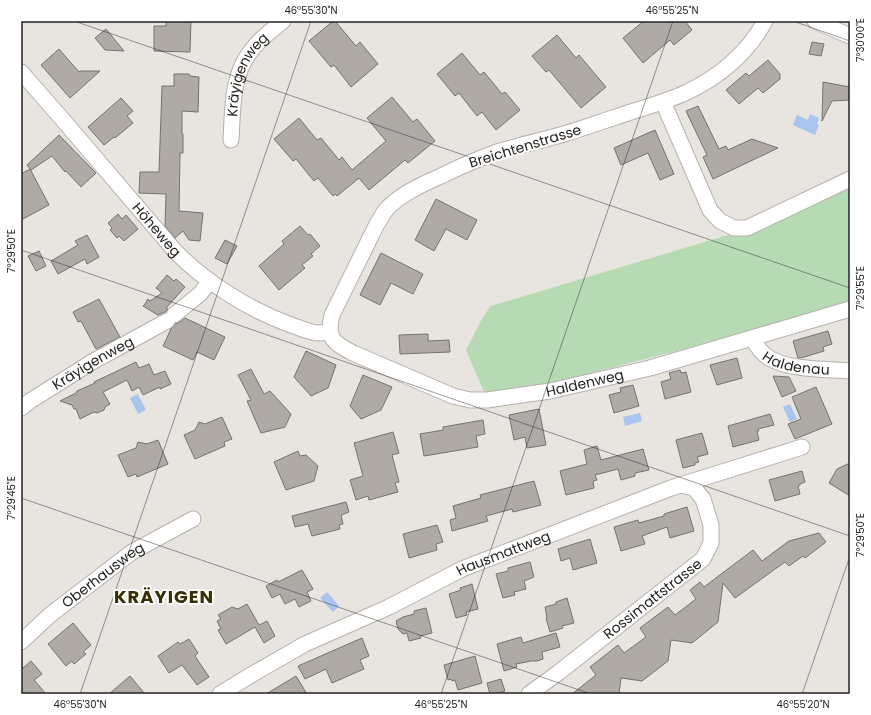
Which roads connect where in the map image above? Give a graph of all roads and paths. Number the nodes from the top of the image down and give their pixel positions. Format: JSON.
{"nodes":[{"id":1,"x":283,"y":21,"type":"edge"},
{"id":2,"x":765,"y":21,"type":"edge"},
{"id":3,"x":815,"y":21,"type":"edge"},
{"id":4,"x":850,"y":36,"type":"edge"},
{"id":5,"x":21,"y":72,"type":"edge"},
{"id":6,"x":663,"y":102,"type":"junction"},
{"id":7,"x":231,"y":140,"type":"dead end"},
{"id":8,"x":850,"y":179,"type":"edge"},
{"id":9,"x":210,"y":281,"type":"junction"},
{"id":10,"x":850,"y":309,"type":"edge"},
{"id":11,"x":330,"y":332,"type":"junction"},
{"id":12,"x":753,"y":338,"type":"junction"},
{"id":13,"x":850,"y":371,"type":"edge"},
{"id":14,"x":21,"y":408,"type":"edge"},
{"id":15,"x":802,"y":447,"type":"dead end"},
{"id":16,"x":681,"y":485,"type":"junction"},
{"id":17,"x":193,"y":519,"type":"dead end"},
{"id":18,"x":21,"y":642,"type":"edge"},
{"id":19,"x":220,"y":694,"type":"edge"},
{"id":20,"x":529,"y":694,"type":"edge"}],
"edges":[{"from":1,"to":7,"type":"street","name":"Kräyigenweg"},
{"from":2,"to":6,"type":"street","name":"Breichtenstrasse"},
{"from":3,"to":4,"type":"street"},
{"from":5,"to":9,"type":"street","name":"Höheweg"},
{"from":6,"to":8,"type":"street"},
{"from":6,"to":11,"type":"street","name":"Breichtenstrasse"},
{"from":9,"to":11,"type":"street","name":"Höheweg"},
{"from":9,"to":14,"type":"street","name":"Kräyigenweg"},
{"from":10,"to":12,"type":"street","name":"Haldenweg"},
{"from":11,"to":12,"type":"street","name":"Haldenweg"},
{"from":12,"to":13,"type":"street","name":"Haldenau"},
{"from":15,"to":16,"type":"street","name":"Hausmattweg"},
{"from":16,"to":19,"type":"street","name":"Hausmattweg"},
{"from":16,"to":20,"type":"street","name":"Rossimattstrasse"},
{"from":17,"to":18,"type":"street","name":"Oberhausweg"}]}
